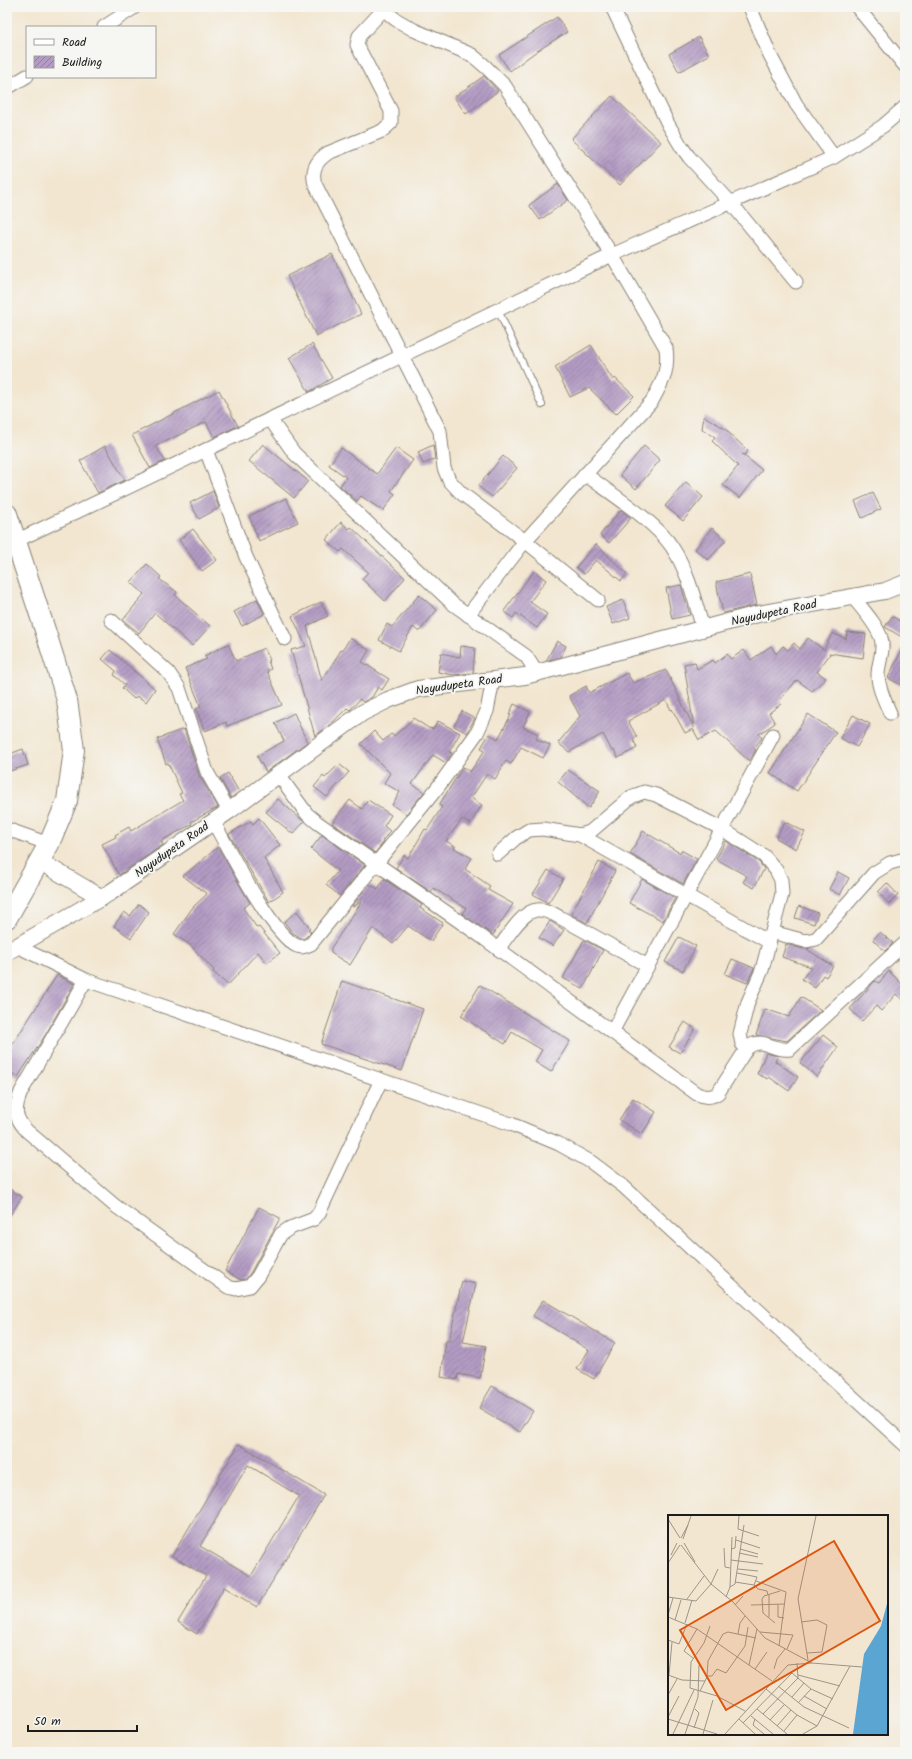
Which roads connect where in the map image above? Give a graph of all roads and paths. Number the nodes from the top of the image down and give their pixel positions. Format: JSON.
{"nodes":[{"id":1,"x":135,"y":7,"type":"edge"},
{"id":2,"x":612,"y":7,"type":"edge"},
{"id":3,"x":750,"y":7,"type":"edge"},
{"id":4,"x":857,"y":7,"type":"edge"},
{"id":5,"x":382,"y":8,"type":"edge"},
{"id":6,"x":106,"y":26,"type":"edge"},
{"id":7,"x":905,"y":66,"type":"edge"},
{"id":8,"x":26,"y":77,"type":"edge"},
{"id":9,"x":7,"y":88,"type":"edge"},
{"id":10,"x":905,"y":107,"type":"edge"},
{"id":11,"x":834,"y":157,"type":"junction"},
{"id":12,"x":731,"y":203,"type":"junction"},
{"id":13,"x":612,"y":255,"type":"junction"},
{"id":14,"x":796,"y":282,"type":"dead end"},
{"id":15,"x":498,"y":310,"type":"junction"},
{"id":16,"x":402,"y":356,"type":"junction"},
{"id":17,"x":542,"y":405,"type":"dead end"},
{"id":18,"x":270,"y":419,"type":"junction"},
{"id":19,"x":206,"y":450,"type":"junction"},
{"id":20,"x":585,"y":474,"type":"junction"},
{"id":21,"x":7,"y":514,"type":"edge"},
{"id":22,"x":16,"y":541,"type":"junction"},
{"id":23,"x":525,"y":541,"type":"junction"},
{"id":24,"x":905,"y":583,"type":"edge"},
{"id":25,"x":853,"y":597,"type":"junction"},
{"id":26,"x":598,"y":600,"type":"dead end"},
{"id":27,"x":468,"y":615,"type":"junction"},
{"id":28,"x":111,"y":620,"type":"dead end"},
{"id":29,"x":703,"y":629,"type":"junction"},
{"id":30,"x":284,"y":639,"type":"dead end"},
{"id":31,"x":537,"y":673,"type":"junction"},
{"id":32,"x":493,"y":680,"type":"junction"},
{"id":33,"x":890,"y":713,"type":"dead end"},
{"id":34,"x":773,"y":735,"type":"dead end"},
{"id":35,"x":278,"y":774,"type":"junction"},
{"id":36,"x":229,"y":811,"type":"junction"},
{"id":37,"x":213,"y":821,"type":"junction"},
{"id":38,"x":7,"y":829,"type":"edge"},
{"id":39,"x":722,"y":829,"type":"junction"},
{"id":40,"x":580,"y":835,"type":"junction"},
{"id":41,"x":49,"y":844,"type":"junction"},
{"id":42,"x":498,"y":854,"type":"dead end"},
{"id":43,"x":905,"y":859,"type":"edge"},
{"id":44,"x":39,"y":861,"type":"junction"},
{"id":45,"x":376,"y":863,"type":"junction"},
{"id":46,"x":686,"y":895,"type":"junction"},
{"id":47,"x":102,"y":898,"type":"junction"},
{"id":48,"x":7,"y":918,"type":"edge"},
{"id":49,"x":770,"y":937,"type":"junction"},
{"id":50,"x":905,"y":943,"type":"edge"},
{"id":51,"x":12,"y":949,"type":"edge"},
{"id":52,"x":498,"y":949,"type":"junction"},
{"id":53,"x":648,"y":966,"type":"junction"},
{"id":54,"x":86,"y":980,"type":"junction"},
{"id":55,"x":612,"y":1032,"type":"junction"},
{"id":56,"x":747,"y":1048,"type":"junction"},
{"id":57,"x":381,"y":1080,"type":"junction"},
{"id":58,"x":905,"y":1445,"type":"edge"}],
"edges":[{"from":1,"to":6,"type":"street"},
{"from":2,"to":12,"type":"street"},
{"from":3,"to":11,"type":"street"},
{"from":4,"to":7,"type":"street"},
{"from":5,"to":13,"type":"street"},
{"from":5,"to":16,"type":"street"},
{"from":8,"to":9,"type":"street"},
{"from":10,"to":11,"type":"street"},
{"from":11,"to":12,"type":"street"},
{"from":12,"to":13,"type":"street"},
{"from":12,"to":14,"type":"street"},
{"from":13,"to":15,"type":"street"},
{"from":13,"to":20,"type":"street"},
{"from":15,"to":16,"type":"street"},
{"from":15,"to":17,"type":"lane"},
{"from":16,"to":18,"type":"street"},
{"from":16,"to":23,"type":"street"},
{"from":18,"to":19,"type":"street"},
{"from":18,"to":27,"type":"street"},
{"from":19,"to":22,"type":"street"},
{"from":19,"to":30,"type":"street"},
{"from":20,"to":23,"type":"street"},
{"from":20,"to":29,"type":"street"},
{"from":21,"to":22,"type":"main road"},
{"from":22,"to":41,"type":"main road"},
{"from":23,"to":26,"type":"street"},
{"from":23,"to":27,"type":"street"},
{"from":24,"to":25,"type":"street","name":"Nayudupeta Road"},
{"from":25,"to":29,"type":"street","name":"Nayudupeta Road"},
{"from":25,"to":33,"type":"street"},
{"from":27,"to":31,"type":"street"},
{"from":28,"to":36,"type":"street"},
{"from":29,"to":31,"type":"street","name":"Nayudupeta Road"},
{"from":31,"to":32,"type":"street","name":"Nayudupeta Road"},
{"from":32,"to":35,"type":"street","name":"Nayudupeta Road"},
{"from":32,"to":45,"type":"street"},
{"from":34,"to":39,"type":"street"},
{"from":35,"to":36,"type":"street","name":"Nayudupeta Road"},
{"from":35,"to":45,"type":"street"},
{"from":36,"to":37,"type":"street","name":"Nayudupeta Road"},
{"from":37,"to":45,"type":"street"},
{"from":37,"to":47,"type":"street","name":"Nayudupeta Road"},
{"from":38,"to":41,"type":"street"},
{"from":39,"to":40,"type":"street"},
{"from":39,"to":46,"type":"street"},
{"from":39,"to":49,"type":"street"},
{"from":40,"to":42,"type":"street"},
{"from":40,"to":46,"type":"street"},
{"from":41,"to":44,"type":"main road"},
{"from":43,"to":49,"type":"street"},
{"from":44,"to":47,"type":"street"},
{"from":44,"to":48,"type":"main road"},
{"from":45,"to":52,"type":"street"},
{"from":46,"to":49,"type":"street"},
{"from":46,"to":53,"type":"street"},
{"from":47,"to":51,"type":"street","name":"Nayudupeta Road"},
{"from":49,"to":56,"type":"street"},
{"from":50,"to":56,"type":"street"},
{"from":51,"to":54,"type":"street"},
{"from":52,"to":53,"type":"street"},
{"from":52,"to":55,"type":"street"},
{"from":53,"to":55,"type":"street"},
{"from":54,"to":57,"type":"street"},
{"from":54,"to":57,"type":"street"},
{"from":55,"to":56,"type":"street"},
{"from":57,"to":58,"type":"street"}]}
